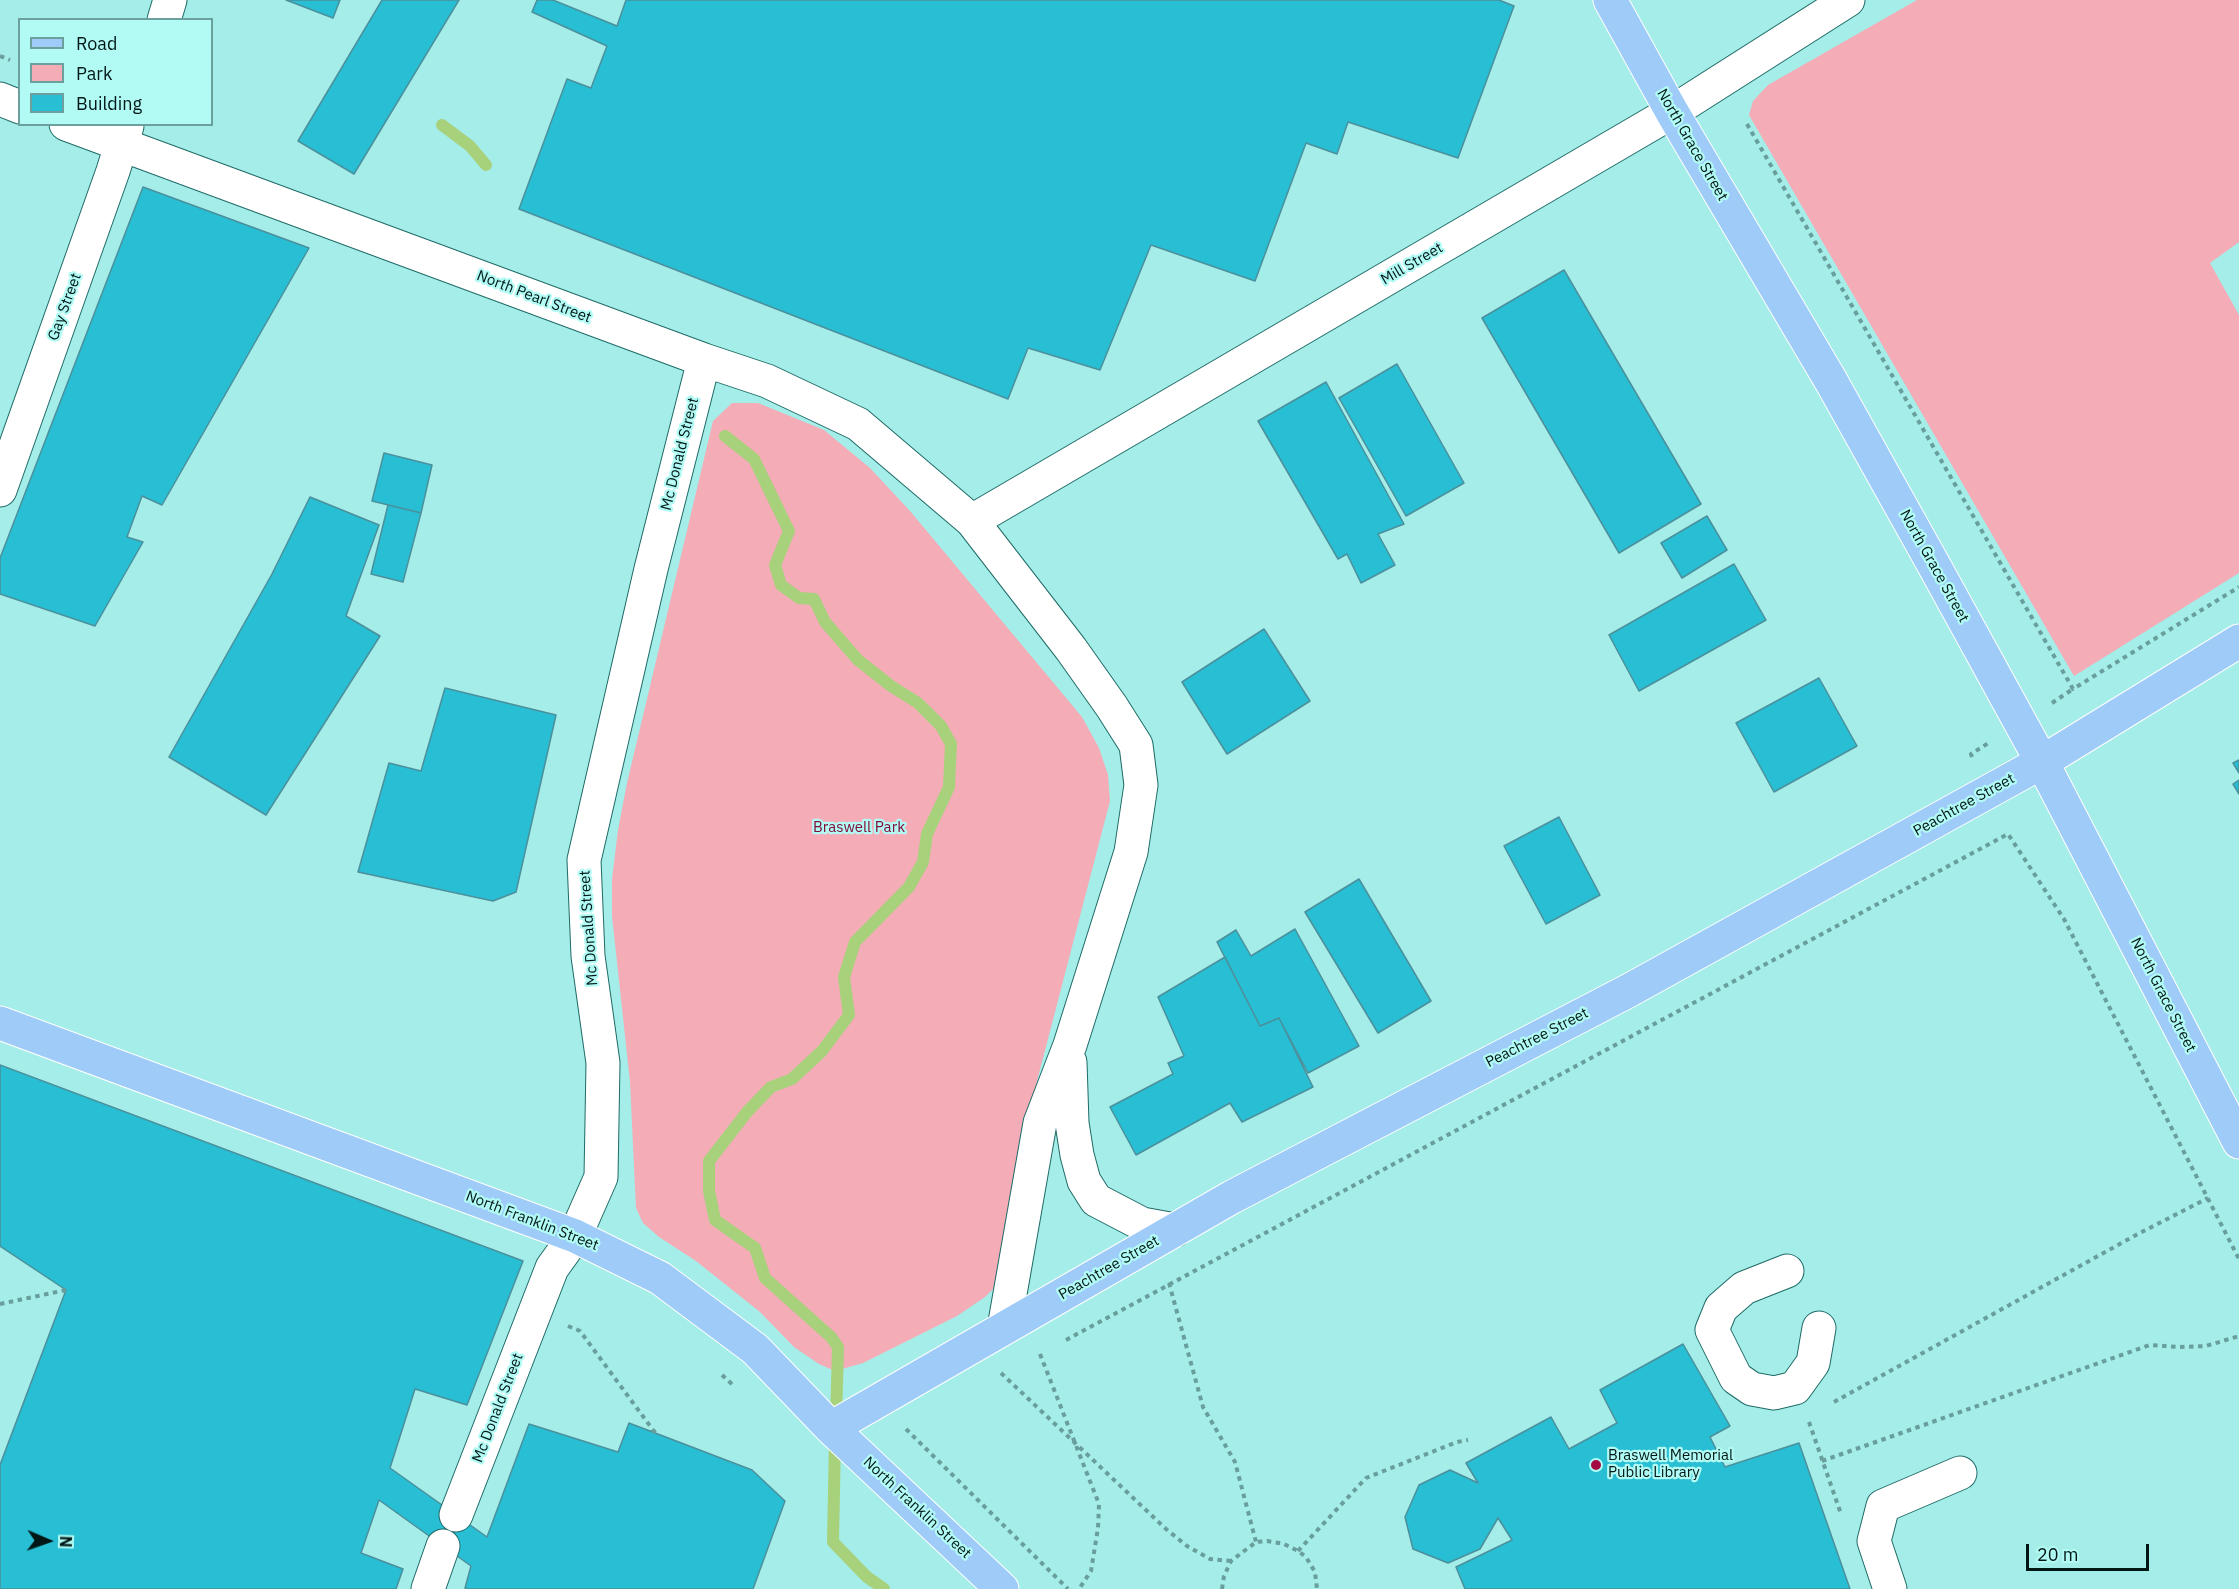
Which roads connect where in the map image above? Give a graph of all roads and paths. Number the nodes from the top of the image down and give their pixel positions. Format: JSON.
{"nodes":[{"id":1,"x":170,"y":0,"type":"edge"},
{"id":2,"x":1610,"y":0,"type":"edge"},
{"id":3,"x":1848,"y":0,"type":"edge"},
{"id":4,"x":165,"y":18,"type":"edge"},
{"id":5,"x":0,"y":99,"type":"edge"},
{"id":6,"x":18,"y":106,"type":"edge"},
{"id":7,"x":1672,"y":112,"type":"junction"},
{"id":8,"x":1747,"y":124,"type":"dead end"},
{"id":9,"x":77,"y":126,"type":"edge"},
{"id":10,"x":124,"y":135,"type":"edge"},
{"id":11,"x":704,"y":360,"type":"junction"},
{"id":12,"x":0,"y":490,"type":"edge"},
{"id":13,"x":972,"y":521,"type":"junction"},
{"id":14,"x":2239,"y":586,"type":"edge"},
{"id":15,"x":2239,"y":641,"type":"edge"},
{"id":16,"x":2042,"y":762,"type":"junction"},
{"id":17,"x":0,"y":1023,"type":"edge"},
{"id":18,"x":1070,"y":1044,"type":"junction"},
{"id":19,"x":2239,"y":1142,"type":"edge"},
{"id":20,"x":2208,"y":1198,"type":"junction"},
{"id":21,"x":1175,"y":1230,"type":"junction"},
{"id":22,"x":575,"y":1236,"type":"junction"},
{"id":23,"x":2239,"y":1259,"type":"edge"},
{"id":24,"x":1787,"y":1270,"type":"dead end"},
{"id":25,"x":1169,"y":1283,"type":"junction"},
{"id":26,"x":66,"y":1290,"type":"dead end"},
{"id":27,"x":0,"y":1304,"type":"edge"},
{"id":28,"x":562,"y":1323,"type":"dead end"},
{"id":29,"x":1004,"y":1328,"type":"junction"},
{"id":30,"x":1819,"y":1328,"type":"dead end"},
{"id":31,"x":2239,"y":1336,"type":"edge"},
{"id":32,"x":1060,"y":1343,"type":"dead end"},
{"id":33,"x":1050,"y":1349,"type":"dead end"},
{"id":34,"x":1040,"y":1354,"type":"junction"},
{"id":35,"x":1030,"y":1359,"type":"dead end"},
{"id":36,"x":715,"y":1368,"type":"dead end"},
{"id":37,"x":1010,"y":1368,"type":"dead end"},
{"id":38,"x":1000,"y":1372,"type":"junction"},
{"id":39,"x":991,"y":1377,"type":"dead end"},
{"id":40,"x":741,"y":1393,"type":"dead end"},
{"id":41,"x":1827,"y":1406,"type":"dead end"},
{"id":42,"x":1807,"y":1417,"type":"dead end"},
{"id":43,"x":913,"y":1421,"type":"dead end"},
{"id":44,"x":831,"y":1428,"type":"junction"},
{"id":45,"x":656,"y":1434,"type":"dead end"},
{"id":46,"x":1468,"y":1440,"type":"dead end"},
{"id":47,"x":1077,"y":1445,"type":"junction"},
{"id":48,"x":1822,"y":1461,"type":"junction"},
{"id":49,"x":1960,"y":1473,"type":"dead end"},
{"id":50,"x":456,"y":1515,"type":"dead end"},
{"id":51,"x":1845,"y":1525,"type":"dead end"},
{"id":52,"x":1256,"y":1542,"type":"junction"},
{"id":53,"x":443,"y":1546,"type":"dead end"},
{"id":54,"x":1298,"y":1551,"type":"junction"},
{"id":55,"x":1231,"y":1561,"type":"junction"},
{"id":56,"x":428,"y":1589,"type":"edge"},
{"id":57,"x":1002,"y":1589,"type":"edge"},
{"id":58,"x":1068,"y":1589,"type":"edge"},
{"id":59,"x":1079,"y":1589,"type":"edge"},
{"id":60,"x":1222,"y":1589,"type":"edge"},
{"id":61,"x":1317,"y":1589,"type":"edge"},
{"id":62,"x":1890,"y":1589,"type":"edge"}],
"edges":[{"from":1,"to":4,"type":"street"},
{"from":2,"to":7,"type":"main road","name":"North Grace Street"},
{"from":3,"to":7,"type":"street","name":"Mill Street"},
{"from":5,"to":6,"type":"street"},
{"from":7,"to":13,"type":"street","name":"Mill Street"},
{"from":7,"to":16,"type":"main road","name":"North Grace Street"},
{"from":8,"to":14,"type":"path"},
{"from":9,"to":10,"type":"street","name":"North Pearl Street"},
{"from":10,"to":11,"type":"street","name":"North Pearl Street"},
{"from":10,"to":12,"type":"street","name":"Gay Street"},
{"from":11,"to":13,"type":"street","name":"North Pearl Street"},
{"from":11,"to":22,"type":"street","name":"Mc Donald Street"},
{"from":13,"to":18,"type":"street","name":"North Pearl Street"},
{"from":15,"to":16,"type":"main road","name":"Peachtree Street"},
{"from":16,"to":19,"type":"main road","name":"North Grace Street"},
{"from":16,"to":21,"type":"main road","name":"Peachtree Street"},
{"from":17,"to":22,"type":"main road","name":"North Franklin Street"},
{"from":18,"to":21,"type":"street"},
{"from":18,"to":29,"type":"street","name":"North Pearl Street"},
{"from":20,"to":23,"type":"path"},
{"from":20,"to":25,"type":"path"},
{"from":20,"to":41,"type":"path"},
{"from":21,"to":29,"type":"main road","name":"Peachtree Street"},
{"from":22,"to":44,"type":"main road","name":"North Franklin Street"},
{"from":22,"to":50,"type":"street","name":"Mc Donald Street"},
{"from":24,"to":30,"type":"street"},
{"from":25,"to":32,"type":"path"},
{"from":25,"to":52,"type":"path"},
{"from":26,"to":27,"type":"path"},
{"from":28,"to":45,"type":"path"},
{"from":29,"to":44,"type":"main road","name":"Peachtree Street"},
{"from":31,"to":48,"type":"path"},
{"from":33,"to":34,"type":"path"},
{"from":34,"to":35,"type":"path"},
{"from":34,"to":47,"type":"path"},
{"from":36,"to":40,"type":"path"},
{"from":37,"to":38,"type":"path"},
{"from":38,"to":39,"type":"path"},
{"from":38,"to":47,"type":"path"},
{"from":42,"to":48,"type":"path"},
{"from":43,"to":58,"type":"path"},
{"from":44,"to":57,"type":"main road","name":"North Franklin Street"},
{"from":46,"to":54,"type":"path"},
{"from":47,"to":55,"type":"path"},
{"from":47,"to":59,"type":"path"},
{"from":48,"to":51,"type":"path"},
{"from":49,"to":62,"type":"street"},
{"from":52,"to":54,"type":"path"},
{"from":52,"to":55,"type":"path"},
{"from":53,"to":56,"type":"street"},
{"from":54,"to":61,"type":"path"},
{"from":55,"to":60,"type":"path"}]}
